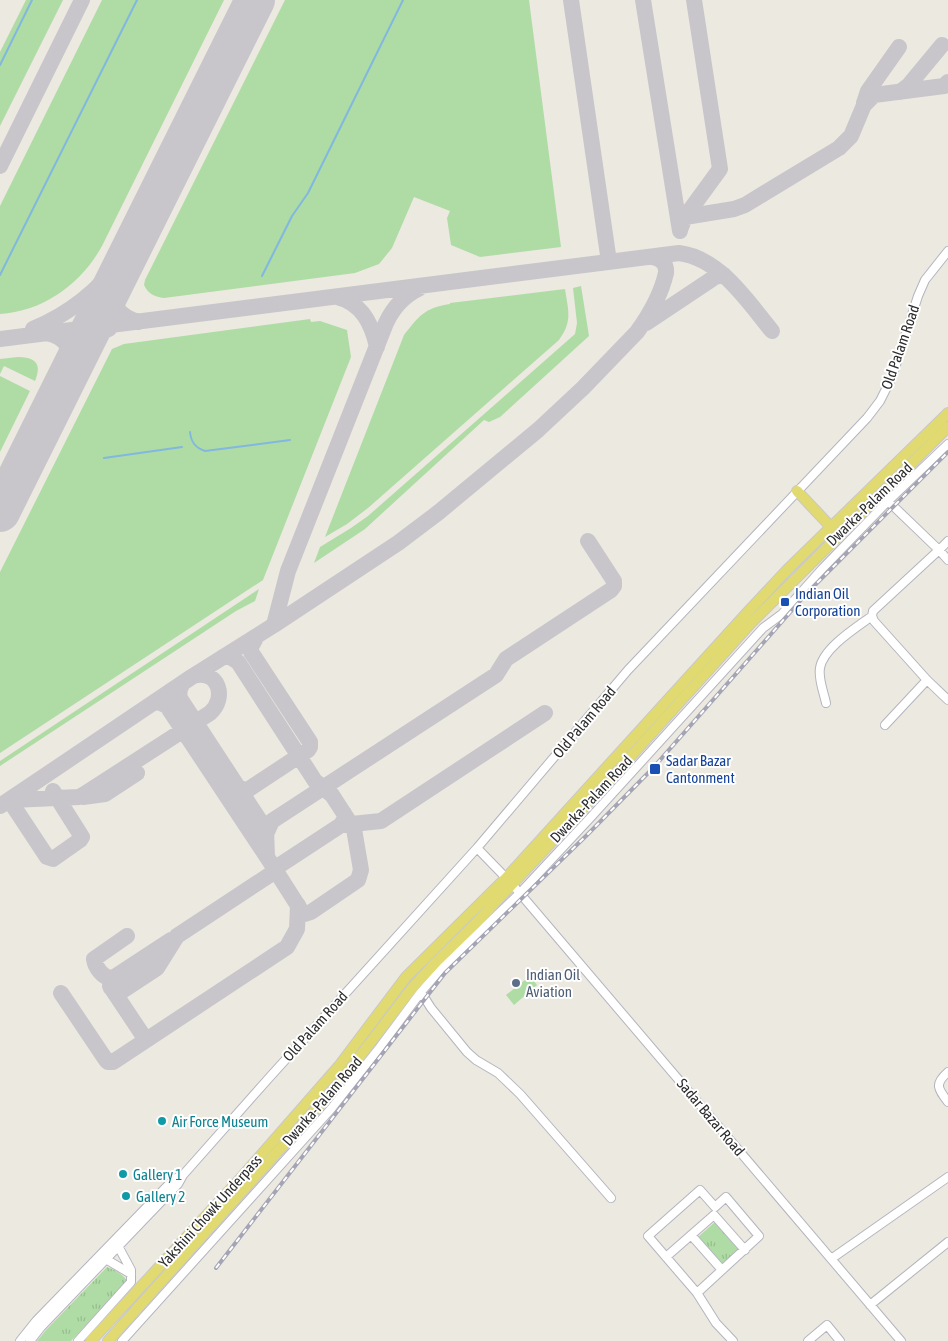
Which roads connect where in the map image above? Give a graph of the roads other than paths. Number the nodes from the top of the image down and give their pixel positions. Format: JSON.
{"nodes":[{"id":1,"x":947,"y":253,"type":"edge"},
{"id":2,"x":948,"y":413,"type":"edge"},
{"id":3,"x":948,"y":427,"type":"edge"},
{"id":4,"x":948,"y":444,"type":"edge"},
{"id":5,"x":797,"y":491,"type":"junction"},
{"id":6,"x":888,"y":501,"type":"junction"},
{"id":7,"x":831,"y":527,"type":"junction"},
{"id":8,"x":948,"y":541,"type":"edge"},
{"id":9,"x":939,"y":550,"type":"junction"},
{"id":10,"x":948,"y":560,"type":"edge"},
{"id":11,"x":872,"y":616,"type":"junction"},
{"id":12,"x":927,"y":680,"type":"junction"},
{"id":13,"x":948,"y":700,"type":"edge"},
{"id":14,"x":826,"y":703,"type":"dead end"},
{"id":15,"x":885,"y":725,"type":"dead end"},
{"id":16,"x":477,"y":848,"type":"junction"},
{"id":17,"x":509,"y":880,"type":"junction"},
{"id":18,"x":520,"y":893,"type":"junction"},
{"id":19,"x":421,"y":992,"type":"junction"},
{"id":20,"x":948,"y":1072,"type":"edge"},
{"id":21,"x":948,"y":1102,"type":"edge"},
{"id":22,"x":948,"y":1177,"type":"edge"},
{"id":23,"x":249,"y":1184,"type":"junction"},
{"id":24,"x":258,"y":1191,"type":"junction"},
{"id":25,"x":611,"y":1198,"type":"dead end"},
{"id":26,"x":714,"y":1211,"type":"junction"},
{"id":27,"x":691,"y":1235,"type":"junction"},
{"id":28,"x":948,"y":1242,"type":"edge"},
{"id":29,"x":117,"y":1243,"type":"junction"},
{"id":30,"x":745,"y":1250,"type":"junction"},
{"id":31,"x":104,"y":1256,"type":"junction"},
{"id":32,"x":666,"y":1257,"type":"junction"},
{"id":33,"x":831,"y":1259,"type":"junction"},
{"id":34,"x":722,"y":1270,"type":"junction"},
{"id":35,"x":131,"y":1274,"type":"junction"},
{"id":36,"x":697,"y":1293,"type":"junction"},
{"id":37,"x":870,"y":1305,"type":"junction"},
{"id":38,"x":20,"y":1341,"type":"edge"},
{"id":39,"x":30,"y":1341,"type":"edge"},
{"id":40,"x":78,"y":1341,"type":"edge"},
{"id":41,"x":90,"y":1341,"type":"edge"},
{"id":42,"x":108,"y":1341,"type":"edge"},
{"id":43,"x":122,"y":1341,"type":"edge"},
{"id":44,"x":733,"y":1341,"type":"edge"},
{"id":45,"x":808,"y":1341,"type":"edge"},
{"id":46,"x":840,"y":1341,"type":"edge"},
{"id":47,"x":901,"y":1341,"type":"edge"}],
"edges":[{"from":1,"to":5,"type":"street","name":"Old Palam Road"},
{"from":2,"to":7,"type":"main road","name":"Dwarka-Palam Road"},
{"from":3,"to":17,"type":"main road","name":"Dwarka-Palam Road"},
{"from":4,"to":6,"type":"street"},
{"from":5,"to":7,"type":"main road"},
{"from":5,"to":16,"type":"street","name":"Old Palam Road"},
{"from":6,"to":9,"type":"street"},
{"from":6,"to":18,"type":"street"},
{"from":7,"to":17,"type":"main road","name":"Dwarka-Palam Road"},
{"from":8,"to":9,"type":"street"},
{"from":9,"to":10,"type":"street"},
{"from":9,"to":11,"type":"street"},
{"from":11,"to":12,"type":"street"},
{"from":11,"to":14,"type":"street"},
{"from":12,"to":13,"type":"street"},
{"from":12,"to":15,"type":"street"},
{"from":16,"to":17,"type":"street","name":"Sadar Bazar Road"},
{"from":16,"to":29,"type":"street","name":"Old Palam Road"},
{"from":17,"to":18,"type":"street","name":"Sadar Bazar Road"},
{"from":17,"to":23,"type":"main road","name":"Dwarka-Palam Road"},
{"from":17,"to":41,"type":"main road","name":"Yakshini Chowk Underpass"},
{"from":18,"to":19,"type":"street"},
{"from":18,"to":33,"type":"street","name":"Sadar Bazar Road"},
{"from":19,"to":24,"type":"street"},
{"from":19,"to":25,"type":"street"},
{"from":20,"to":21,"type":"street"},
{"from":22,"to":33,"type":"street"},
{"from":23,"to":24,"type":"main road"},
{"from":23,"to":42,"type":"main road","name":"Yakshini Chowk Underpass"},
{"from":24,"to":43,"type":"street"},
{"from":26,"to":27,"type":"street"},
{"from":26,"to":30,"type":"street"},
{"from":26,"to":30,"type":"street"},
{"from":26,"to":32,"type":"street"},
{"from":27,"to":32,"type":"street"},
{"from":27,"to":34,"type":"street"},
{"from":28,"to":37,"type":"street"},
{"from":29,"to":31,"type":"street","name":"Old Palam Road"},
{"from":29,"to":35,"type":"street"},
{"from":30,"to":34,"type":"street"},
{"from":31,"to":35,"type":"street"},
{"from":31,"to":38,"type":"street"},
{"from":31,"to":39,"type":"street"},
{"from":32,"to":36,"type":"street"},
{"from":33,"to":37,"type":"street","name":"Sadar Bazar Road"},
{"from":34,"to":36,"type":"street"},
{"from":35,"to":40,"type":"street"},
{"from":36,"to":44,"type":"street"},
{"from":37,"to":47,"type":"street","name":"Sadar Bazar Road"},
{"from":45,"to":46,"type":"street"}]}
